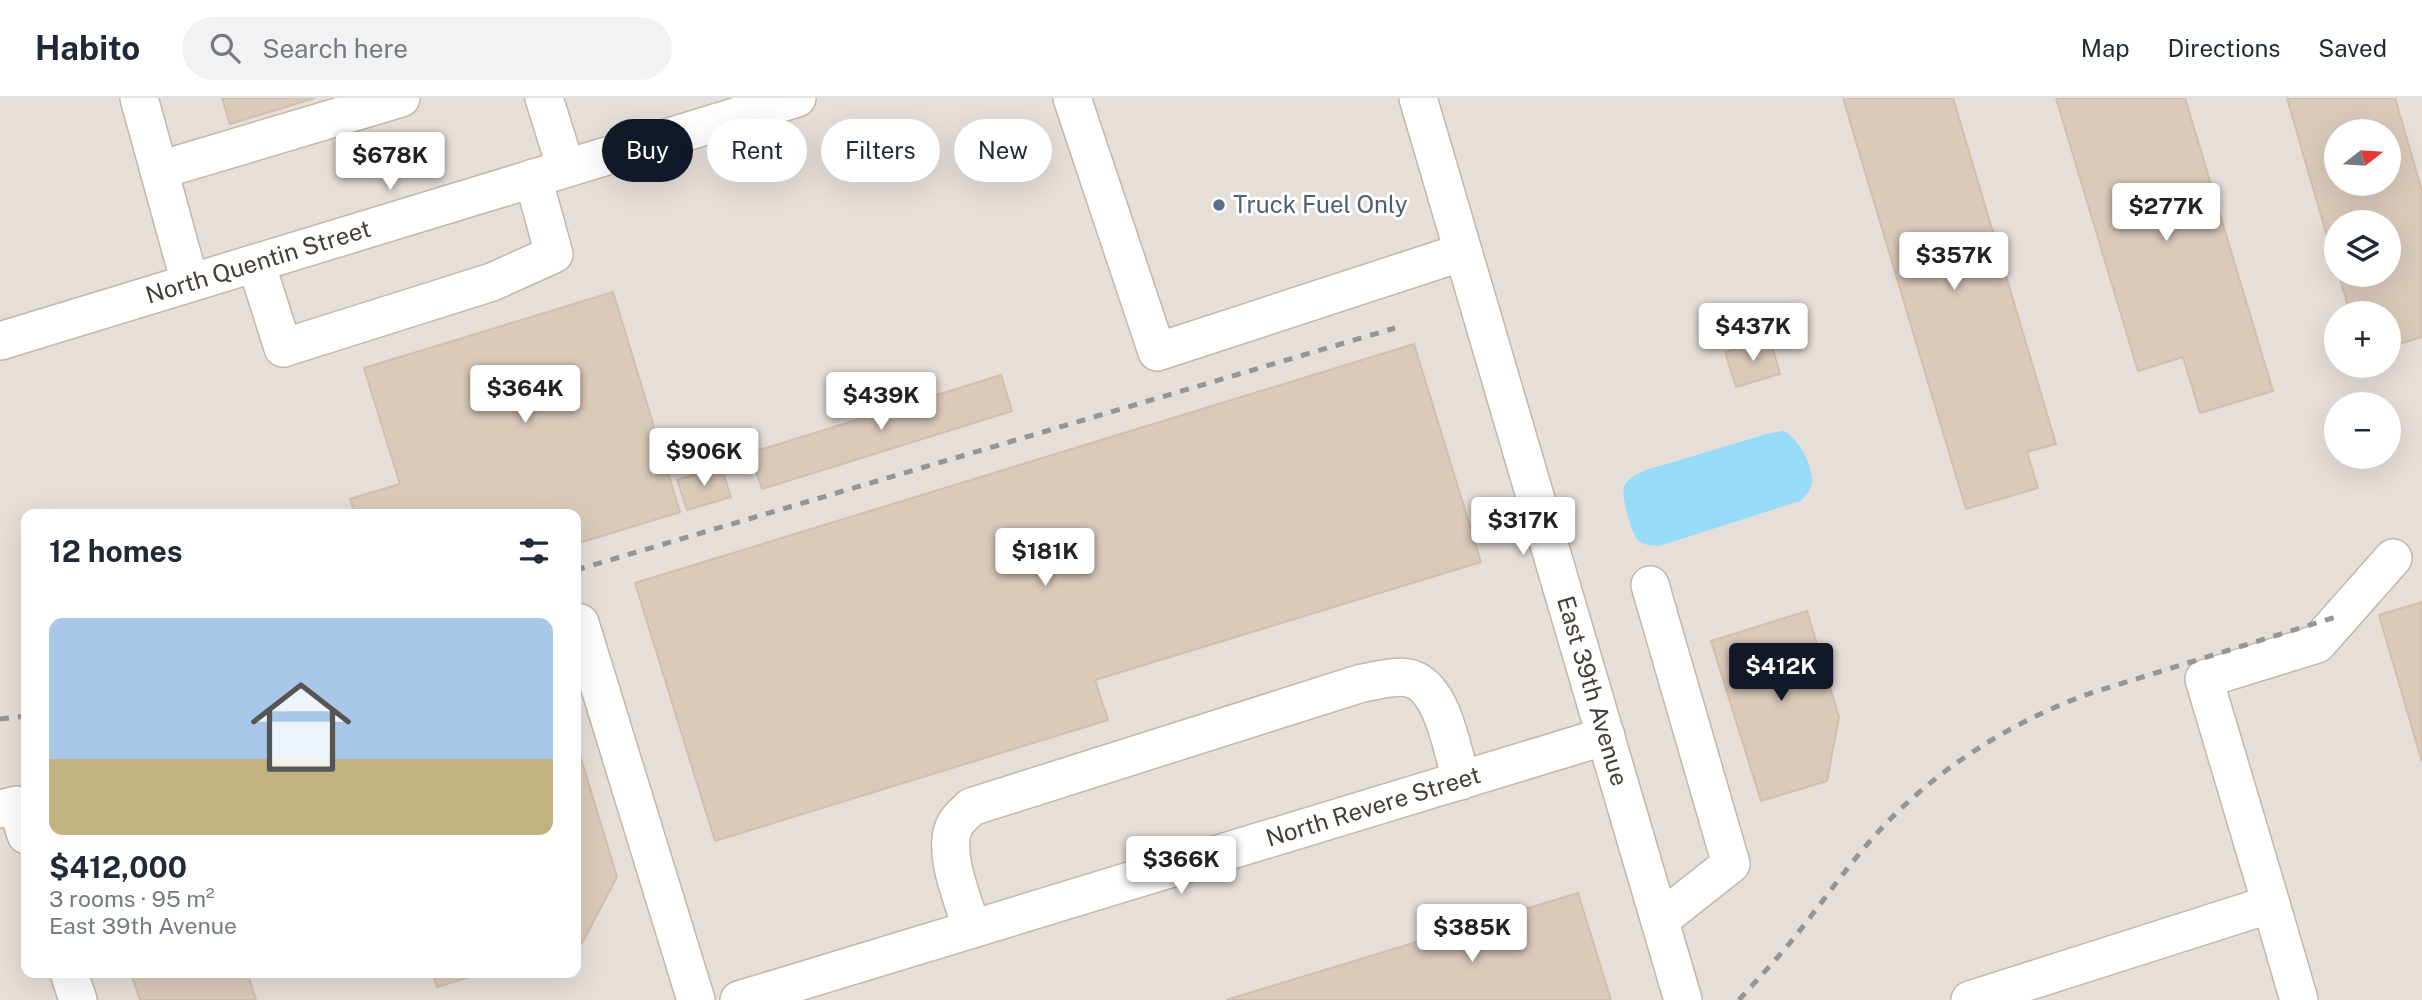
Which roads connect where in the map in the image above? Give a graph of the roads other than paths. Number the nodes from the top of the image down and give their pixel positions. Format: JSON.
{"nodes":[{"id":1,"x":139,"y":98,"type":"edge"},
{"id":2,"x":401,"y":98,"type":"edge"},
{"id":3,"x":544,"y":98,"type":"edge"},
{"id":4,"x":797,"y":98,"type":"edge"},
{"id":5,"x":1072,"y":98,"type":"edge"},
{"id":6,"x":1418,"y":98,"type":"edge"},
{"id":7,"x":160,"y":170,"type":"junction"},
{"id":8,"x":549,"y":173,"type":"junction"},
{"id":9,"x":1463,"y":252,"type":"junction"},
{"id":10,"x":256,"y":263,"type":"junction"},
{"id":11,"x":190,"y":283,"type":"junction"},
{"id":12,"x":0,"y":341,"type":"edge"},
{"id":13,"x":2393,"y":558,"type":"dead end"},
{"id":14,"x":1650,"y":585,"type":"dead end"},
{"id":15,"x":581,"y":626,"type":"edge"},
{"id":16,"x":1606,"y":736,"type":"junction"},
{"id":17,"x":1461,"y":781,"type":"junction"},
{"id":18,"x":0,"y":809,"type":"edge"},
{"id":19,"x":21,"y":818,"type":"edge"},
{"id":20,"x":2271,"y":904,"type":"junction"},
{"id":21,"x":1660,"y":920,"type":"junction"},
{"id":22,"x":972,"y":929,"type":"junction"},
{"id":23,"x":71,"y":978,"type":"edge"},
{"id":24,"x":78,"y":1000,"type":"edge"},
{"id":25,"x":696,"y":1000,"type":"edge"},
{"id":26,"x":739,"y":1000,"type":"edge"},
{"id":27,"x":1683,"y":1000,"type":"edge"},
{"id":28,"x":1970,"y":1000,"type":"edge"},
{"id":29,"x":2299,"y":1000,"type":"edge"}],
"edges":[{"from":1,"to":7,"type":"street"},
{"from":2,"to":7,"type":"street"},
{"from":3,"to":8,"type":"street"},
{"from":4,"to":8,"type":"street","name":"North Quentin Street"},
{"from":5,"to":9,"type":"street"},
{"from":6,"to":9,"type":"street","name":"East 39th Avenue"},
{"from":7,"to":11,"type":"street"},
{"from":8,"to":10,"type":"street","name":"North Quentin Street"},
{"from":8,"to":10,"type":"street"},
{"from":9,"to":16,"type":"street","name":"East 39th Avenue"},
{"from":10,"to":11,"type":"street","name":"North Quentin Street"},
{"from":11,"to":12,"type":"street","name":"North Quentin Street"},
{"from":13,"to":20,"type":"street"},
{"from":14,"to":21,"type":"street"},
{"from":15,"to":25,"type":"street"},
{"from":16,"to":17,"type":"street","name":"North Revere Street"},
{"from":16,"to":21,"type":"street","name":"East 39th Avenue"},
{"from":17,"to":22,"type":"street","name":"North Revere Street"},
{"from":17,"to":22,"type":"street"},
{"from":18,"to":19,"type":"street"},
{"from":20,"to":28,"type":"street"},
{"from":20,"to":29,"type":"street"},
{"from":21,"to":27,"type":"street","name":"East 39th Avenue"},
{"from":22,"to":26,"type":"street","name":"North Revere Street"},
{"from":23,"to":24,"type":"street"}]}
